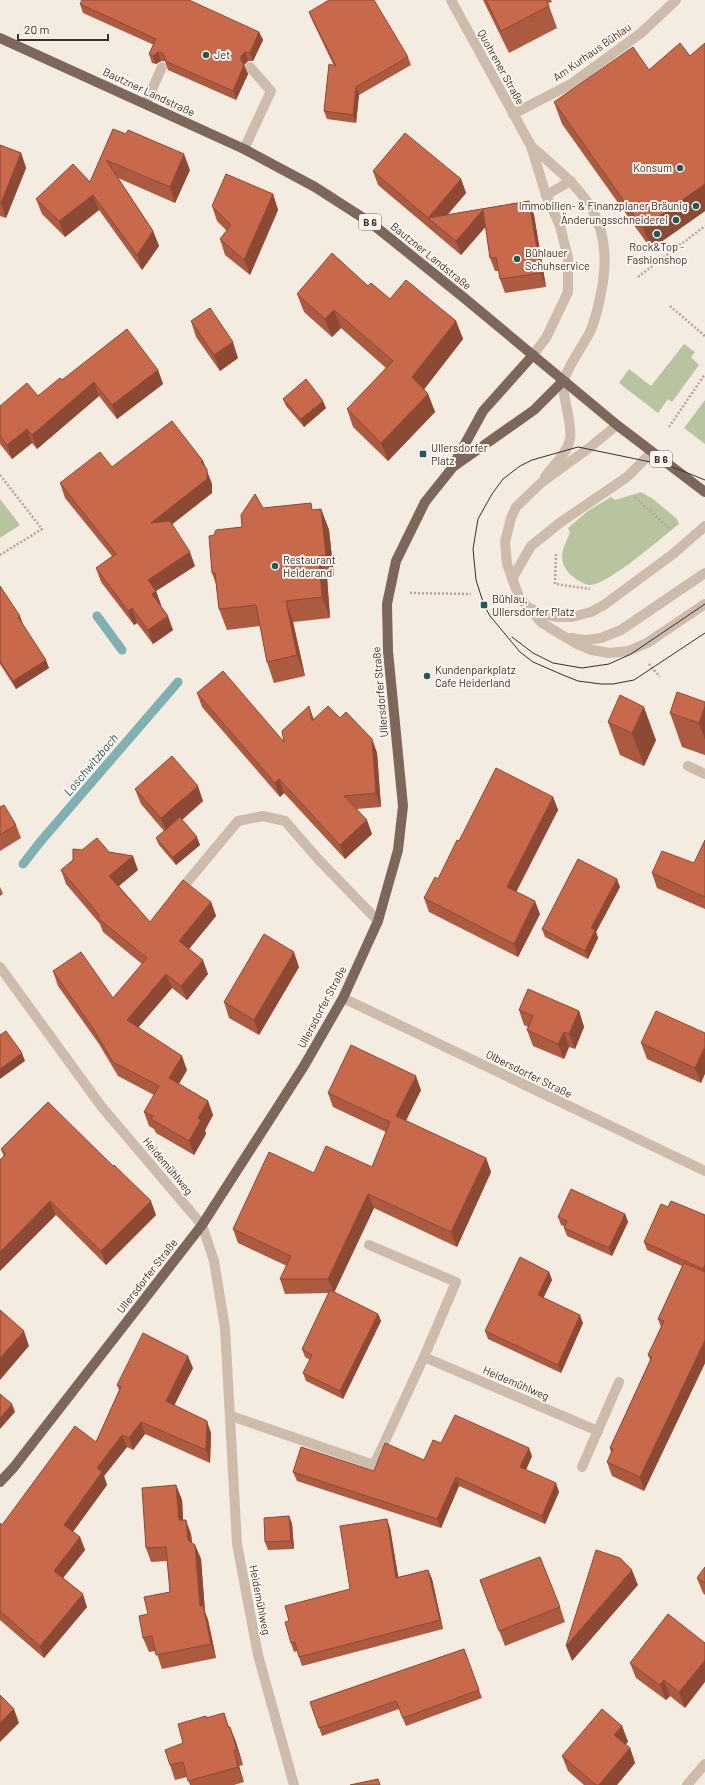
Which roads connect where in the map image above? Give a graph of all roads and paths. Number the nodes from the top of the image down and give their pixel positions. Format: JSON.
{"nodes":[{"id":1,"x":451,"y":0,"type":"edge"},
{"id":2,"x":676,"y":0,"type":"edge"},
{"id":3,"x":0,"y":38,"type":"edge"},
{"id":4,"x":162,"y":67,"type":"dead end"},
{"id":5,"x":250,"y":67,"type":"dead end"},
{"id":6,"x":146,"y":103,"type":"junction"},
{"id":7,"x":513,"y":114,"type":"junction"},
{"id":8,"x":531,"y":146,"type":"junction"},
{"id":9,"x":244,"y":149,"type":"junction"},
{"id":10,"x":570,"y":181,"type":"junction"},
{"id":11,"x":546,"y":195,"type":"junction"},
{"id":12,"x":705,"y":226,"type":"edge"},
{"id":13,"x":638,"y":277,"type":"dead end"},
{"id":14,"x":670,"y":306,"type":"dead end"},
{"id":15,"x":705,"y":336,"type":"edge"},
{"id":16,"x":533,"y":355,"type":"junction"},
{"id":17,"x":705,"y":374,"type":"edge"},
{"id":18,"x":563,"y":381,"type":"junction"},
{"id":19,"x":617,"y":425,"type":"junction"},
{"id":20,"x":669,"y":427,"type":"dead end"},
{"id":21,"x":652,"y":452,"type":"junction"},
{"id":22,"x":453,"y":467,"type":"junction"},
{"id":23,"x":0,"y":475,"type":"edge"},
{"id":24,"x":542,"y":482,"type":"junction"},
{"id":25,"x":705,"y":492,"type":"edge"},
{"id":26,"x":632,"y":495,"type":"dead end"},
{"id":27,"x":705,"y":526,"type":"edge"},
{"id":28,"x":677,"y":530,"type":"dead end"},
{"id":29,"x":556,"y":550,"type":"dead end"},
{"id":30,"x":0,"y":555,"type":"edge"},
{"id":31,"x":705,"y":573,"type":"edge"},
{"id":32,"x":512,"y":579,"type":"junction"},
{"id":33,"x":591,"y":589,"type":"dead end"},
{"id":34,"x":408,"y":593,"type":"dead end"},
{"id":35,"x":471,"y":594,"type":"dead end"},
{"id":36,"x":705,"y":604,"type":"edge"},
{"id":37,"x":528,"y":607,"type":"junction"},
{"id":38,"x":560,"y":634,"type":"junction"},
{"id":39,"x":646,"y":660,"type":"dead end"},
{"id":40,"x":660,"y":677,"type":"dead end"},
{"id":41,"x":688,"y":766,"type":"dead end"},
{"id":42,"x":705,"y":774,"type":"edge"},
{"id":43,"x":171,"y":900,"type":"edge"},
{"id":44,"x":378,"y":921,"type":"junction"},
{"id":45,"x":0,"y":967,"type":"edge"},
{"id":46,"x":343,"y":998,"type":"junction"},
{"id":47,"x":705,"y":1172,"type":"edge"},
{"id":48,"x":202,"y":1225,"type":"junction"},
{"id":49,"x":369,"y":1245,"type":"dead end"},
{"id":50,"x":424,"y":1357,"type":"junction"},
{"id":51,"x":619,"y":1382,"type":"dead end"},
{"id":52,"x":230,"y":1416,"type":"junction"},
{"id":53,"x":598,"y":1432,"type":"junction"},
{"id":54,"x":582,"y":1467,"type":"dead end"},
{"id":55,"x":0,"y":1482,"type":"edge"},
{"id":56,"x":705,"y":1764,"type":"edge"},
{"id":57,"x":294,"y":1785,"type":"edge"},
{"id":58,"x":687,"y":1785,"type":"edge"}],
"edges":[{"from":1,"to":7,"type":"street","name":"Quohrener Straße"},
{"from":2,"to":7,"type":"street","name":"Am Kurhaus Bühlau"},
{"from":3,"to":6,"type":"main road","name":"Bautzner Landstraße","number":"B 6"},
{"from":4,"to":6,"type":"street"},
{"from":5,"to":9,"type":"street"},
{"from":6,"to":9,"type":"main road","name":"Bautzner Landstraße","number":"B 6"},
{"from":7,"to":8,"type":"street","name":"Quohrener Straße"},
{"from":8,"to":10,"type":"street","name":"Quohrener Straße"},
{"from":8,"to":11,"type":"street","name":"Quohrener Straße"},
{"from":9,"to":16,"type":"main road","name":"Bautzner Landstraße","number":"B 6"},
{"from":10,"to":11,"type":"street"},
{"from":10,"to":18,"type":"street","name":"Quohrener Straße"},
{"from":11,"to":16,"type":"street","name":"Quohrener Straße"},
{"from":12,"to":13,"type":"path"},
{"from":14,"to":15,"type":"path"},
{"from":16,"to":18,"type":"main road","name":"Bautzner Landstraße","number":"B 6"},
{"from":16,"to":22,"type":"main road"},
{"from":17,"to":20,"type":"path"},
{"from":18,"to":19,"type":"main road","name":"Bautzner Landstraße","number":"B 6"},
{"from":18,"to":22,"type":"main road"},
{"from":18,"to":24,"type":"street"},
{"from":19,"to":21,"type":"main road","name":"Bautzner Landstraße","number":"B 6"},
{"from":19,"to":24,"type":"street"},
{"from":21,"to":25,"type":"main road","name":"Bautzner Landstraße","number":"B 6"},
{"from":21,"to":32,"type":"street"},
{"from":22,"to":44,"type":"main road","name":"Ullersdorfer Straße"},
{"from":23,"to":30,"type":"path"},
{"from":24,"to":32,"type":"street"},
{"from":26,"to":28,"type":"path"},
{"from":27,"to":37,"type":"street"},
{"from":29,"to":33,"type":"path"},
{"from":31,"to":38,"type":"street"},
{"from":32,"to":37,"type":"street"},
{"from":34,"to":35,"type":"path"},
{"from":36,"to":38,"type":"street"},
{"from":37,"to":38,"type":"street"},
{"from":39,"to":40,"type":"path"},
{"from":41,"to":42,"type":"street"},
{"from":43,"to":44,"type":"street"},
{"from":44,"to":46,"type":"main road","name":"Ullersdorfer Straße"},
{"from":45,"to":48,"type":"street","name":"Heidemühlweg"},
{"from":46,"to":47,"type":"street","name":"Olbersdorfer Straße"},
{"from":46,"to":48,"type":"main road","name":"Ullersdorfer Straße"},
{"from":48,"to":52,"type":"street","name":"Heidemühlweg"},
{"from":48,"to":55,"type":"main road","name":"Ullersdorfer Straße"},
{"from":49,"to":50,"type":"street"},
{"from":50,"to":52,"type":"street"},
{"from":50,"to":53,"type":"street","name":"Heidemühlweg"},
{"from":51,"to":53,"type":"street"},
{"from":52,"to":57,"type":"street","name":"Heidemühlweg"},
{"from":53,"to":54,"type":"street"},
{"from":56,"to":58,"type":"street"}]}
